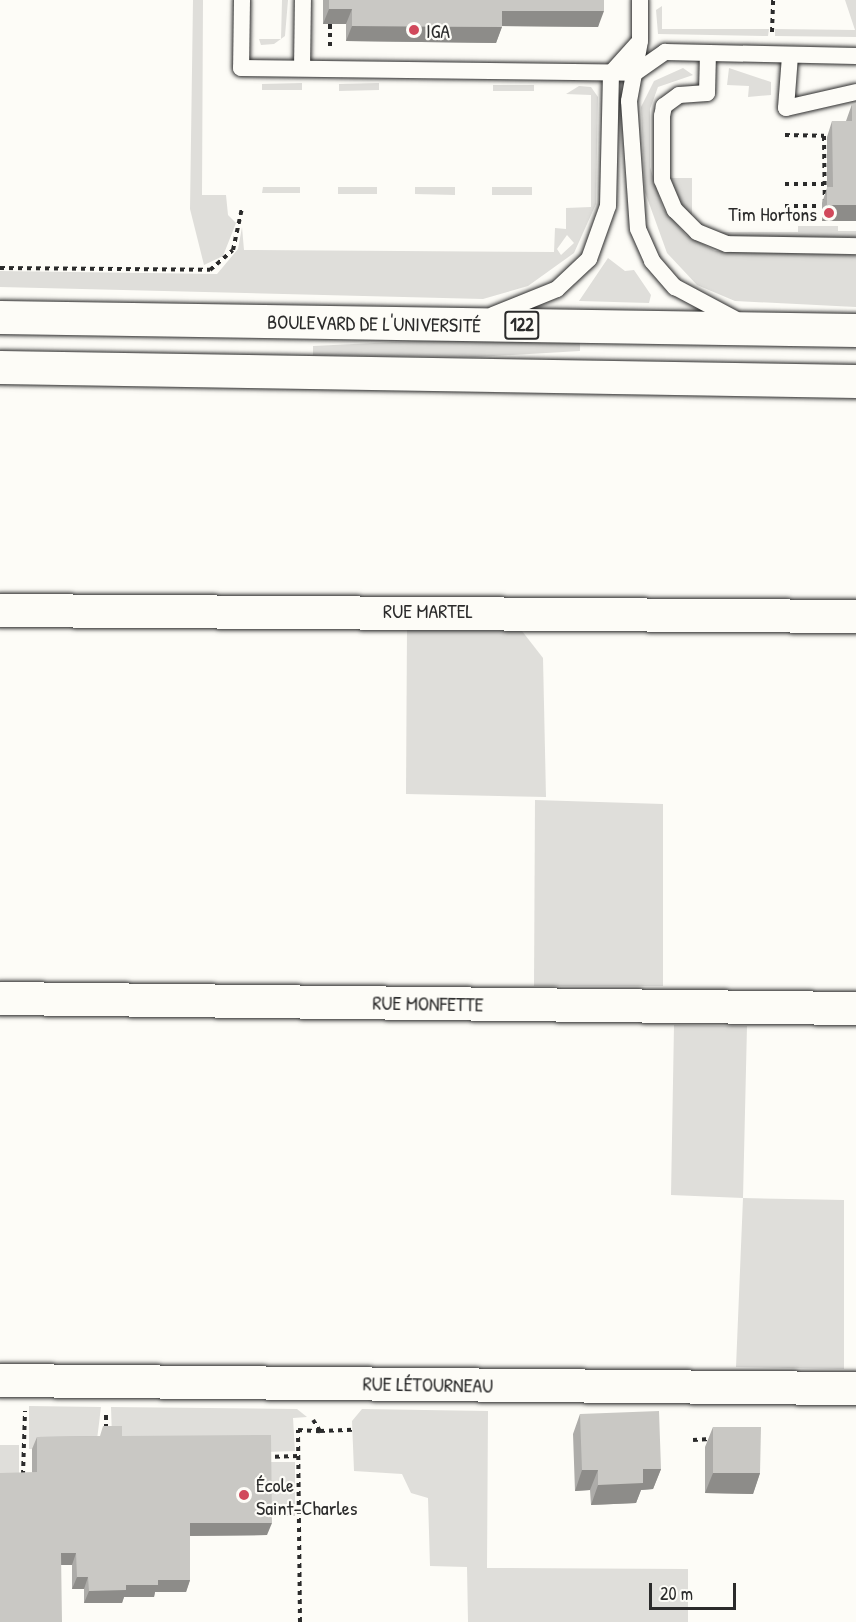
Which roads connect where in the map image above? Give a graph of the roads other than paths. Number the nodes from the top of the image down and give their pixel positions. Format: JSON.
{"nodes":[{"id":1,"x":242,"y":0,"type":"edge"},
{"id":2,"x":303,"y":0,"type":"edge"},
{"id":3,"x":640,"y":0,"type":"edge"},
{"id":4,"x":640,"y":41,"type":"junction"},
{"id":5,"x":708,"y":52,"type":"junction"},
{"id":6,"x":790,"y":56,"type":"junction"},
{"id":7,"x":856,"y":56,"type":"edge"},
{"id":8,"x":302,"y":68,"type":"junction"},
{"id":9,"x":631,"y":72,"type":"junction"},
{"id":10,"x":611,"y":73,"type":"junction"},
{"id":11,"x":856,"y":92,"type":"edge"},
{"id":12,"x":856,"y":246,"type":"edge"},
{"id":13,"x":0,"y":317,"type":"edge"},
{"id":14,"x":447,"y":324,"type":"junction"},
{"id":15,"x":770,"y":330,"type":"junction"},
{"id":16,"x":856,"y":330,"type":"edge"},
{"id":17,"x":0,"y":367,"type":"edge"},
{"id":18,"x":856,"y":381,"type":"edge"},
{"id":19,"x":0,"y":610,"type":"edge"},
{"id":20,"x":856,"y":616,"type":"edge"},
{"id":21,"x":0,"y":998,"type":"edge"},
{"id":22,"x":856,"y":1008,"type":"edge"},
{"id":23,"x":0,"y":1380,"type":"edge"},
{"id":24,"x":856,"y":1388,"type":"edge"}],
"edges":[{"from":1,"to":8,"type":"lane"},
{"from":2,"to":8,"type":"lane"},
{"from":3,"to":4,"type":"lane"},
{"from":4,"to":9,"type":"lane"},
{"from":4,"to":10,"type":"lane"},
{"from":5,"to":6,"type":"lane"},
{"from":5,"to":9,"type":"lane"},
{"from":5,"to":12,"type":"lane"},
{"from":6,"to":7,"type":"lane"},
{"from":6,"to":11,"type":"lane"},
{"from":8,"to":10,"type":"lane"},
{"from":9,"to":10,"type":"lane"},
{"from":9,"to":15,"type":"lane"},
{"from":10,"to":14,"type":"lane"},
{"from":13,"to":14,"type":"street","name":"BOULEVARD DE L'UNIVERSITÉ","number":"122"},
{"from":14,"to":15,"type":"street","name":"BOULEVARD DE L'UNIVERSITÉ","number":"122"},
{"from":15,"to":16,"type":"street","name":"BOULEVARD DE L'UNIVERSITÉ","number":"122"},
{"from":17,"to":18,"type":"street"},
{"from":19,"to":20,"type":"street","name":"RUE MARTEL"},
{"from":21,"to":22,"type":"street","name":"RUE MONFETTE"},
{"from":23,"to":24,"type":"street","name":"RUE LÉTOURNEAU"}]}
